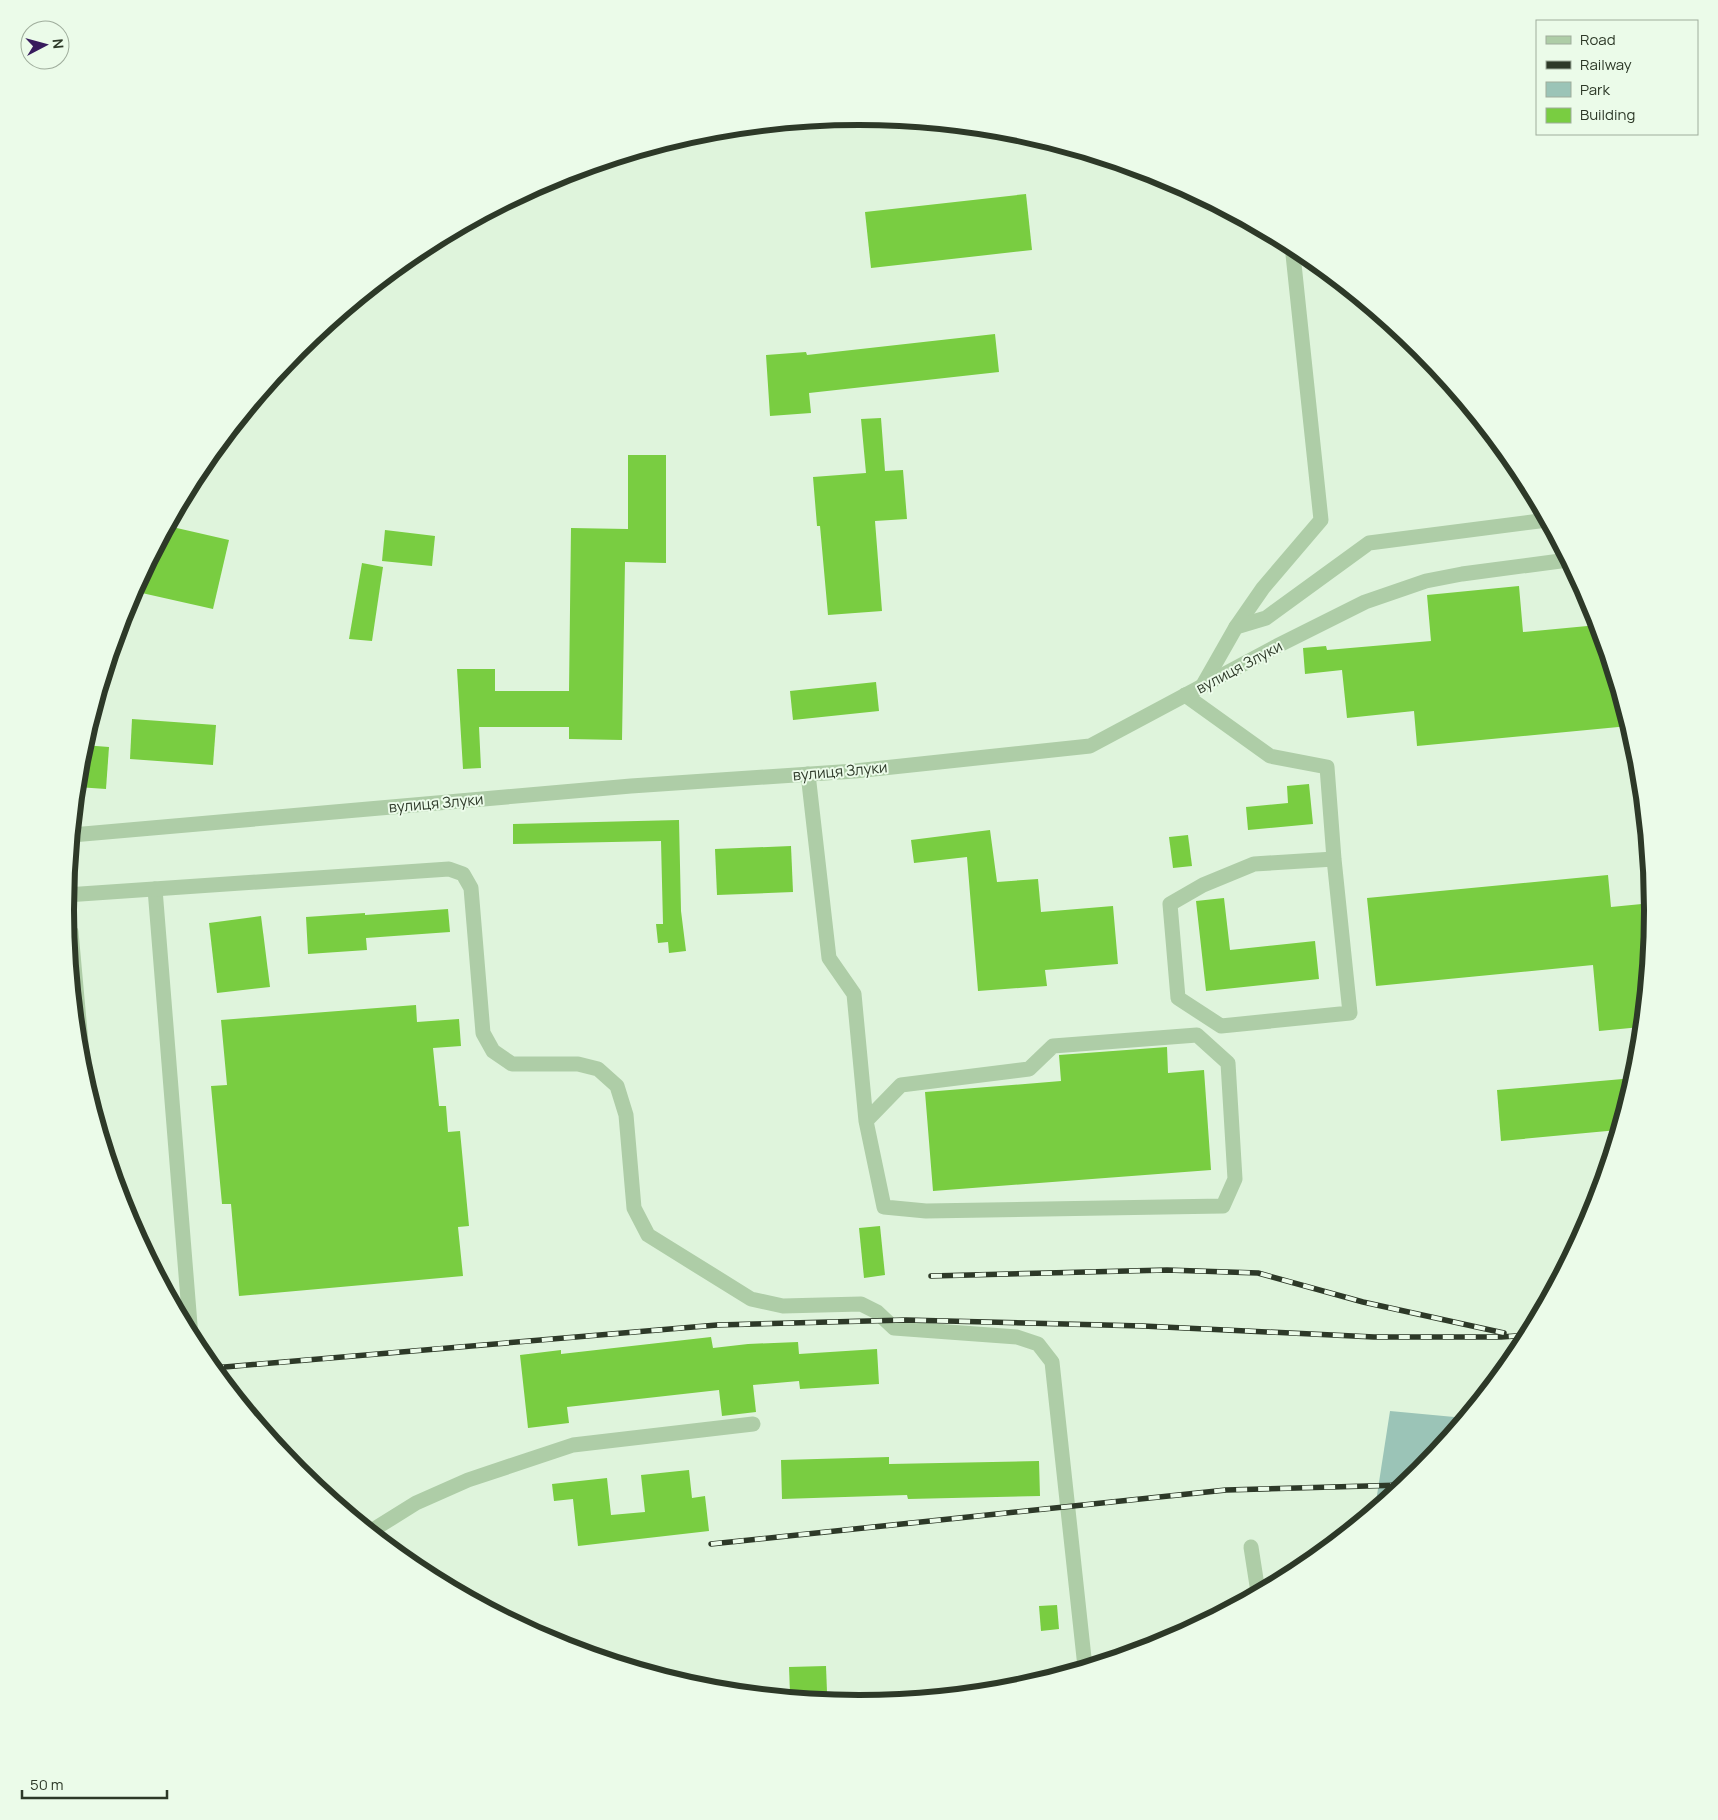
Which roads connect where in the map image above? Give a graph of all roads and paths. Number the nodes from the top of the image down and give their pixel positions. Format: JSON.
{"nodes":[{"id":1,"x":1293,"y":256,"type":"edge"},
{"id":2,"x":1541,"y":521,"type":"edge"},
{"id":3,"x":1562,"y":561,"type":"edge"},
{"id":4,"x":1236,"y":628,"type":"junction"},
{"id":5,"x":1203,"y":686,"type":"junction"},
{"id":6,"x":1186,"y":695,"type":"junction"},
{"id":7,"x":808,"y":774,"type":"junction"},
{"id":8,"x":77,"y":835,"type":"edge"},
{"id":9,"x":1334,"y":860,"type":"junction"},
{"id":10,"x":155,"y":889,"type":"junction"},
{"id":11,"x":74,"y":894,"type":"edge"},
{"id":12,"x":866,"y":1121,"type":"junction"},
{"id":13,"x":190,"y":1320,"type":"edge"},
{"id":14,"x":753,"y":1424,"type":"dead end"},
{"id":15,"x":375,"y":1528,"type":"edge"},
{"id":16,"x":1251,"y":1547,"type":"dead end"},
{"id":17,"x":1257,"y":1587,"type":"edge"},
{"id":18,"x":1084,"y":1662,"type":"edge"}],
"edges":[{"from":1,"to":4,"type":"street"},
{"from":2,"to":4,"type":"street"},
{"from":3,"to":5,"type":"street","name":"вулиця Злуки"},
{"from":4,"to":5,"type":"street"},
{"from":5,"to":6,"type":"street","name":"вулиця Злуки"},
{"from":6,"to":7,"type":"street","name":"вулиця Злуки"},
{"from":6,"to":9,"type":"street"},
{"from":7,"to":8,"type":"street","name":"вулиця Злуки"},
{"from":7,"to":12,"type":"street"},
{"from":9,"to":9,"type":"street"},
{"from":10,"to":11,"type":"street"},
{"from":10,"to":13,"type":"street"},
{"from":10,"to":18,"type":"street"},
{"from":12,"to":12,"type":"street"},
{"from":14,"to":15,"type":"street"},
{"from":16,"to":17,"type":"street"}]}
